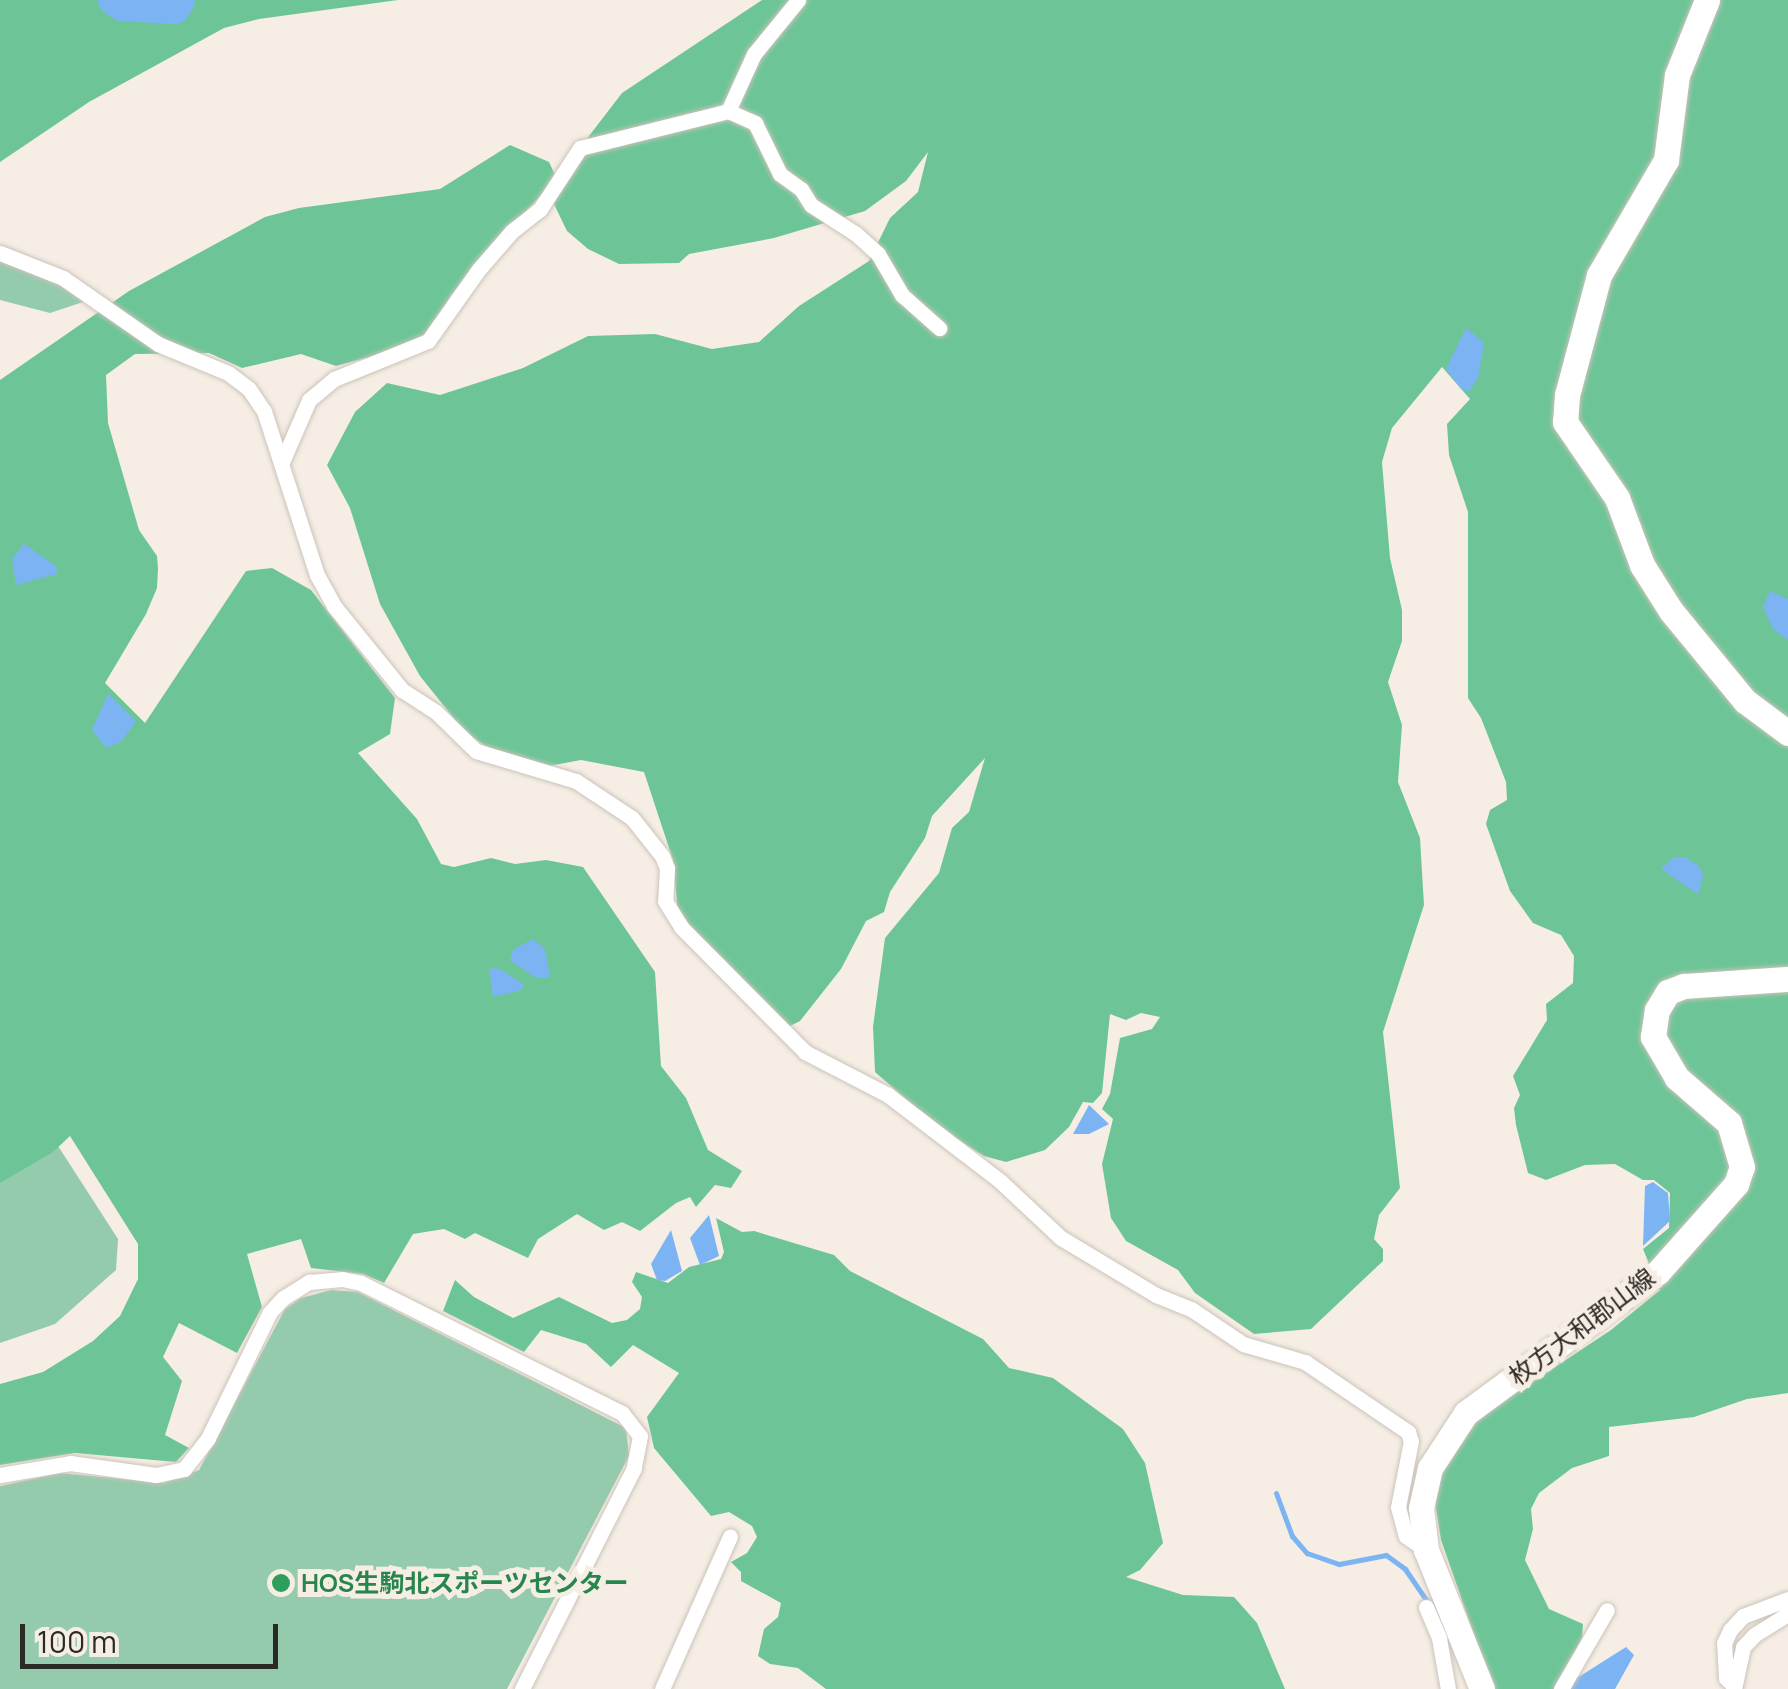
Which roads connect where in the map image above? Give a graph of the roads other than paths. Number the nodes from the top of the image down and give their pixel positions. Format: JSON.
{"nodes":[{"id":1,"x":798,"y":0,"type":"edge"},
{"id":2,"x":1707,"y":0,"type":"edge"},
{"id":3,"x":728,"y":111,"type":"junction"},
{"id":4,"x":0,"y":253,"type":"edge"},
{"id":5,"x":939,"y":328,"type":"dead end"},
{"id":6,"x":282,"y":462,"type":"junction"},
{"id":7,"x":1788,"y":733,"type":"edge"},
{"id":8,"x":1788,"y":979,"type":"edge"},
{"id":9,"x":0,"y":1476,"type":"edge"},
{"id":10,"x":730,"y":1536,"type":"dead end"},
{"id":11,"x":1426,"y":1550,"type":"junction"},
{"id":12,"x":1788,"y":1599,"type":"edge"},
{"id":13,"x":1426,"y":1607,"type":"dead end"},
{"id":14,"x":1607,"y":1610,"type":"dead end"},
{"id":15,"x":1788,"y":1614,"type":"edge"},
{"id":16,"x":1730,"y":1686,"type":"edge"},
{"id":17,"x":522,"y":1689,"type":"edge"},
{"id":18,"x":662,"y":1689,"type":"edge"},
{"id":19,"x":1448,"y":1689,"type":"edge"},
{"id":20,"x":1482,"y":1689,"type":"edge"},
{"id":21,"x":1562,"y":1689,"type":"edge"}],
"edges":[{"from":1,"to":3,"type":"street"},
{"from":2,"to":7,"type":"main road"},
{"from":3,"to":5,"type":"street"},
{"from":3,"to":6,"type":"street"},
{"from":4,"to":6,"type":"street"},
{"from":6,"to":11,"type":"street"},
{"from":8,"to":11,"type":"main road","name":"枚方大和郡山線"},
{"from":9,"to":17,"type":"street"},
{"from":10,"to":18,"type":"street"},
{"from":11,"to":20,"type":"main road","name":"枚方大和郡山線"},
{"from":12,"to":16,"type":"street"},
{"from":13,"to":19,"type":"street"},
{"from":14,"to":21,"type":"street"},
{"from":15,"to":16,"type":"street"}]}
